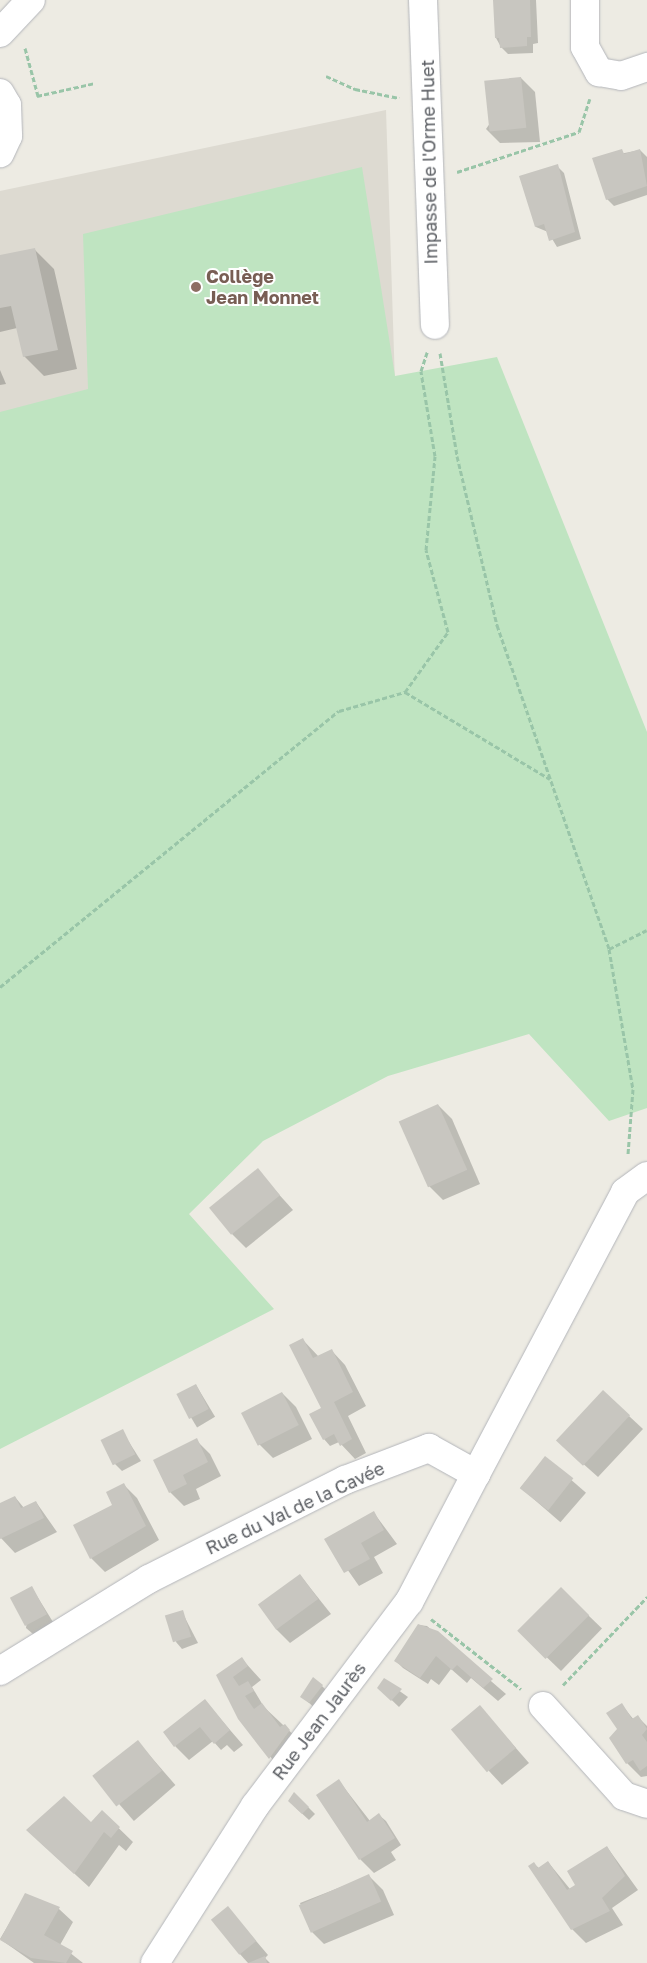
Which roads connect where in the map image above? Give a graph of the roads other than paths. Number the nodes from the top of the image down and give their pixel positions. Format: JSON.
{"nodes":[{"id":1,"x":6,"y":0,"type":"edge"},
{"id":2,"x":31,"y":0,"type":"edge"},
{"id":3,"x":423,"y":0,"type":"edge"},
{"id":4,"x":585,"y":0,"type":"edge"},
{"id":5,"x":0,"y":6,"type":"edge"},
{"id":6,"x":0,"y":33,"type":"edge"},
{"id":7,"x":647,"y":68,"type":"edge"},
{"id":8,"x":3,"y":99,"type":"edge"},
{"id":9,"x":0,"y":152,"type":"edge"},
{"id":10,"x":435,"y":325,"type":"road end"},
{"id":11,"x":647,"y":1176,"type":"edge"},
{"id":12,"x":476,"y":1474,"type":"junction"},
{"id":13,"x":0,"y":1671,"type":"edge"},
{"id":14,"x":544,"y":1706,"type":"road end"},
{"id":15,"x":647,"y":1804,"type":"edge"},
{"id":16,"x":154,"y":1963,"type":"edge"}],
"edges":[{"from":1,"to":5,"type":"street"},
{"from":2,"to":6,"type":"street"},
{"from":3,"to":10,"type":"street","name":"Impasse de l'Orme Huet"},
{"from":4,"to":7,"type":"street"},
{"from":8,"to":9,"type":"street"},
{"from":11,"to":12,"type":"street"},
{"from":12,"to":13,"type":"street","name":"Rue du Val de la Cavée"},
{"from":12,"to":16,"type":"street","name":"Rue Jean Jaurès"},
{"from":14,"to":15,"type":"street"}]}
